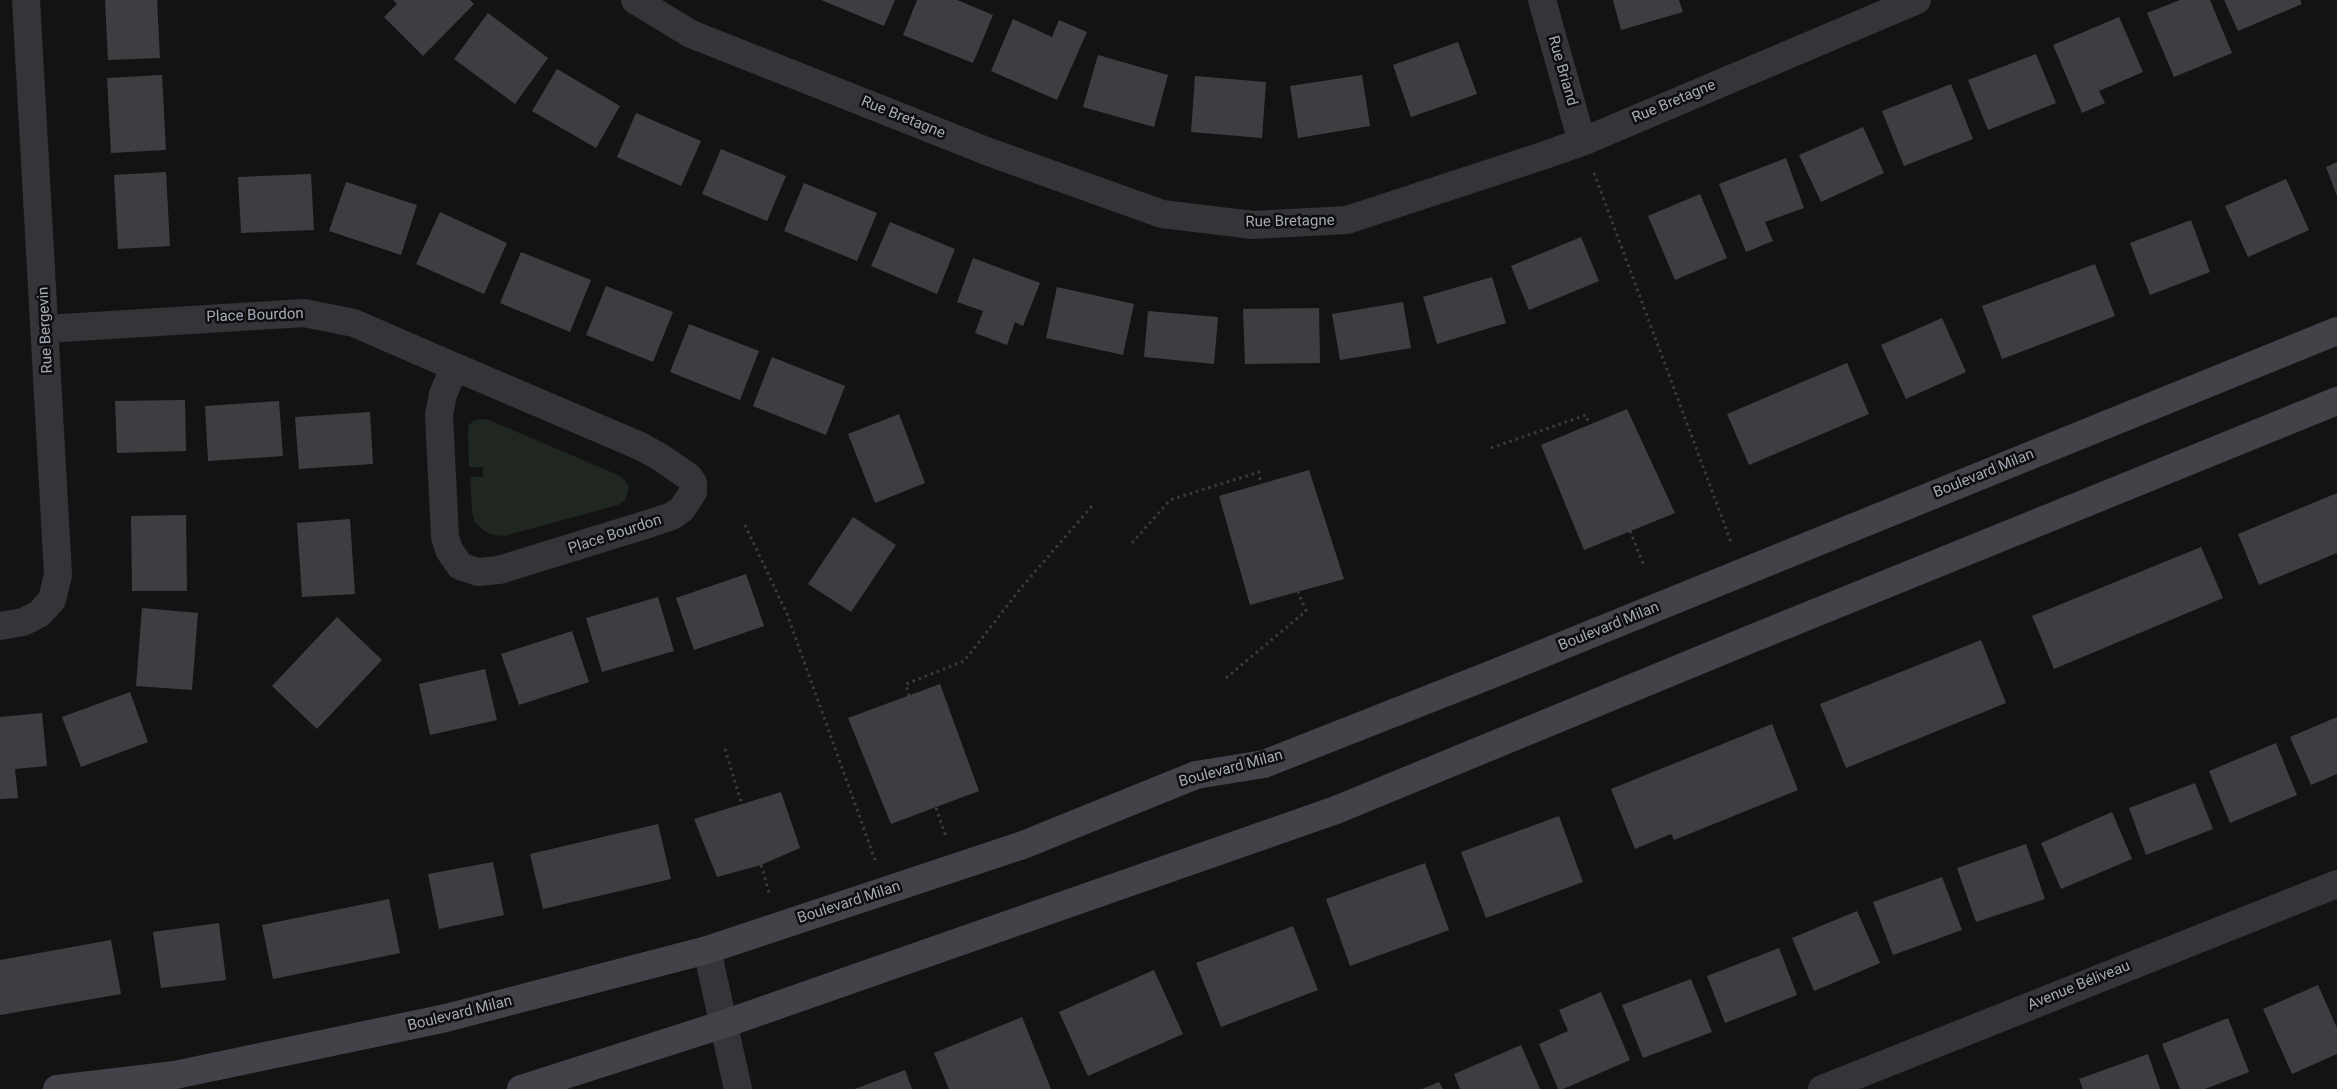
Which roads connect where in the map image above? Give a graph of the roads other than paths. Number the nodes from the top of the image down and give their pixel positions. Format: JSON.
{"nodes":[{"id":1,"x":26,"y":0,"type":"edge"},
{"id":2,"x":635,"y":0,"type":"edge"},
{"id":3,"x":1542,"y":0,"type":"edge"},
{"id":4,"x":1917,"y":0,"type":"edge"},
{"id":5,"x":1582,"y":142,"type":"junction"},
{"id":6,"x":46,"y":329,"type":"junction"},
{"id":7,"x":2337,"y":331,"type":"edge"},
{"id":8,"x":456,"y":367,"type":"junction"},
{"id":9,"x":2337,"y":401,"type":"edge"},
{"id":10,"x":0,"y":626,"type":"edge"},
{"id":11,"x":2337,"y":884,"type":"edge"},
{"id":12,"x":707,"y":950,"type":"junction"},
{"id":13,"x":724,"y":1024,"type":"junction"},
{"id":14,"x":56,"y":1089,"type":"edge"},
{"id":15,"x":521,"y":1089,"type":"edge"},
{"id":16,"x":738,"y":1089,"type":"edge"},
{"id":17,"x":1822,"y":1089,"type":"edge"}],
"edges":[{"from":1,"to":6,"type":"street","name":"Rue Bergevin"},
{"from":2,"to":5,"type":"street","name":"Rue Bretagne"},
{"from":3,"to":5,"type":"street","name":"Rue Briand"},
{"from":4,"to":5,"type":"street","name":"Rue Bretagne"},
{"from":6,"to":8,"type":"street","name":"Place Bourdon"},
{"from":6,"to":10,"type":"street","name":"Rue Bergevin"},
{"from":7,"to":12,"type":"main road","name":"Boulevard Milan"},
{"from":8,"to":8,"type":"street","name":"Place Bourdon"},
{"from":9,"to":13,"type":"main road"},
{"from":11,"to":17,"type":"street","name":"Avenue Béliveau"},
{"from":12,"to":13,"type":"street"},
{"from":12,"to":14,"type":"main road","name":"Boulevard Milan"},
{"from":13,"to":15,"type":"main road"},
{"from":13,"to":16,"type":"street"}]}
